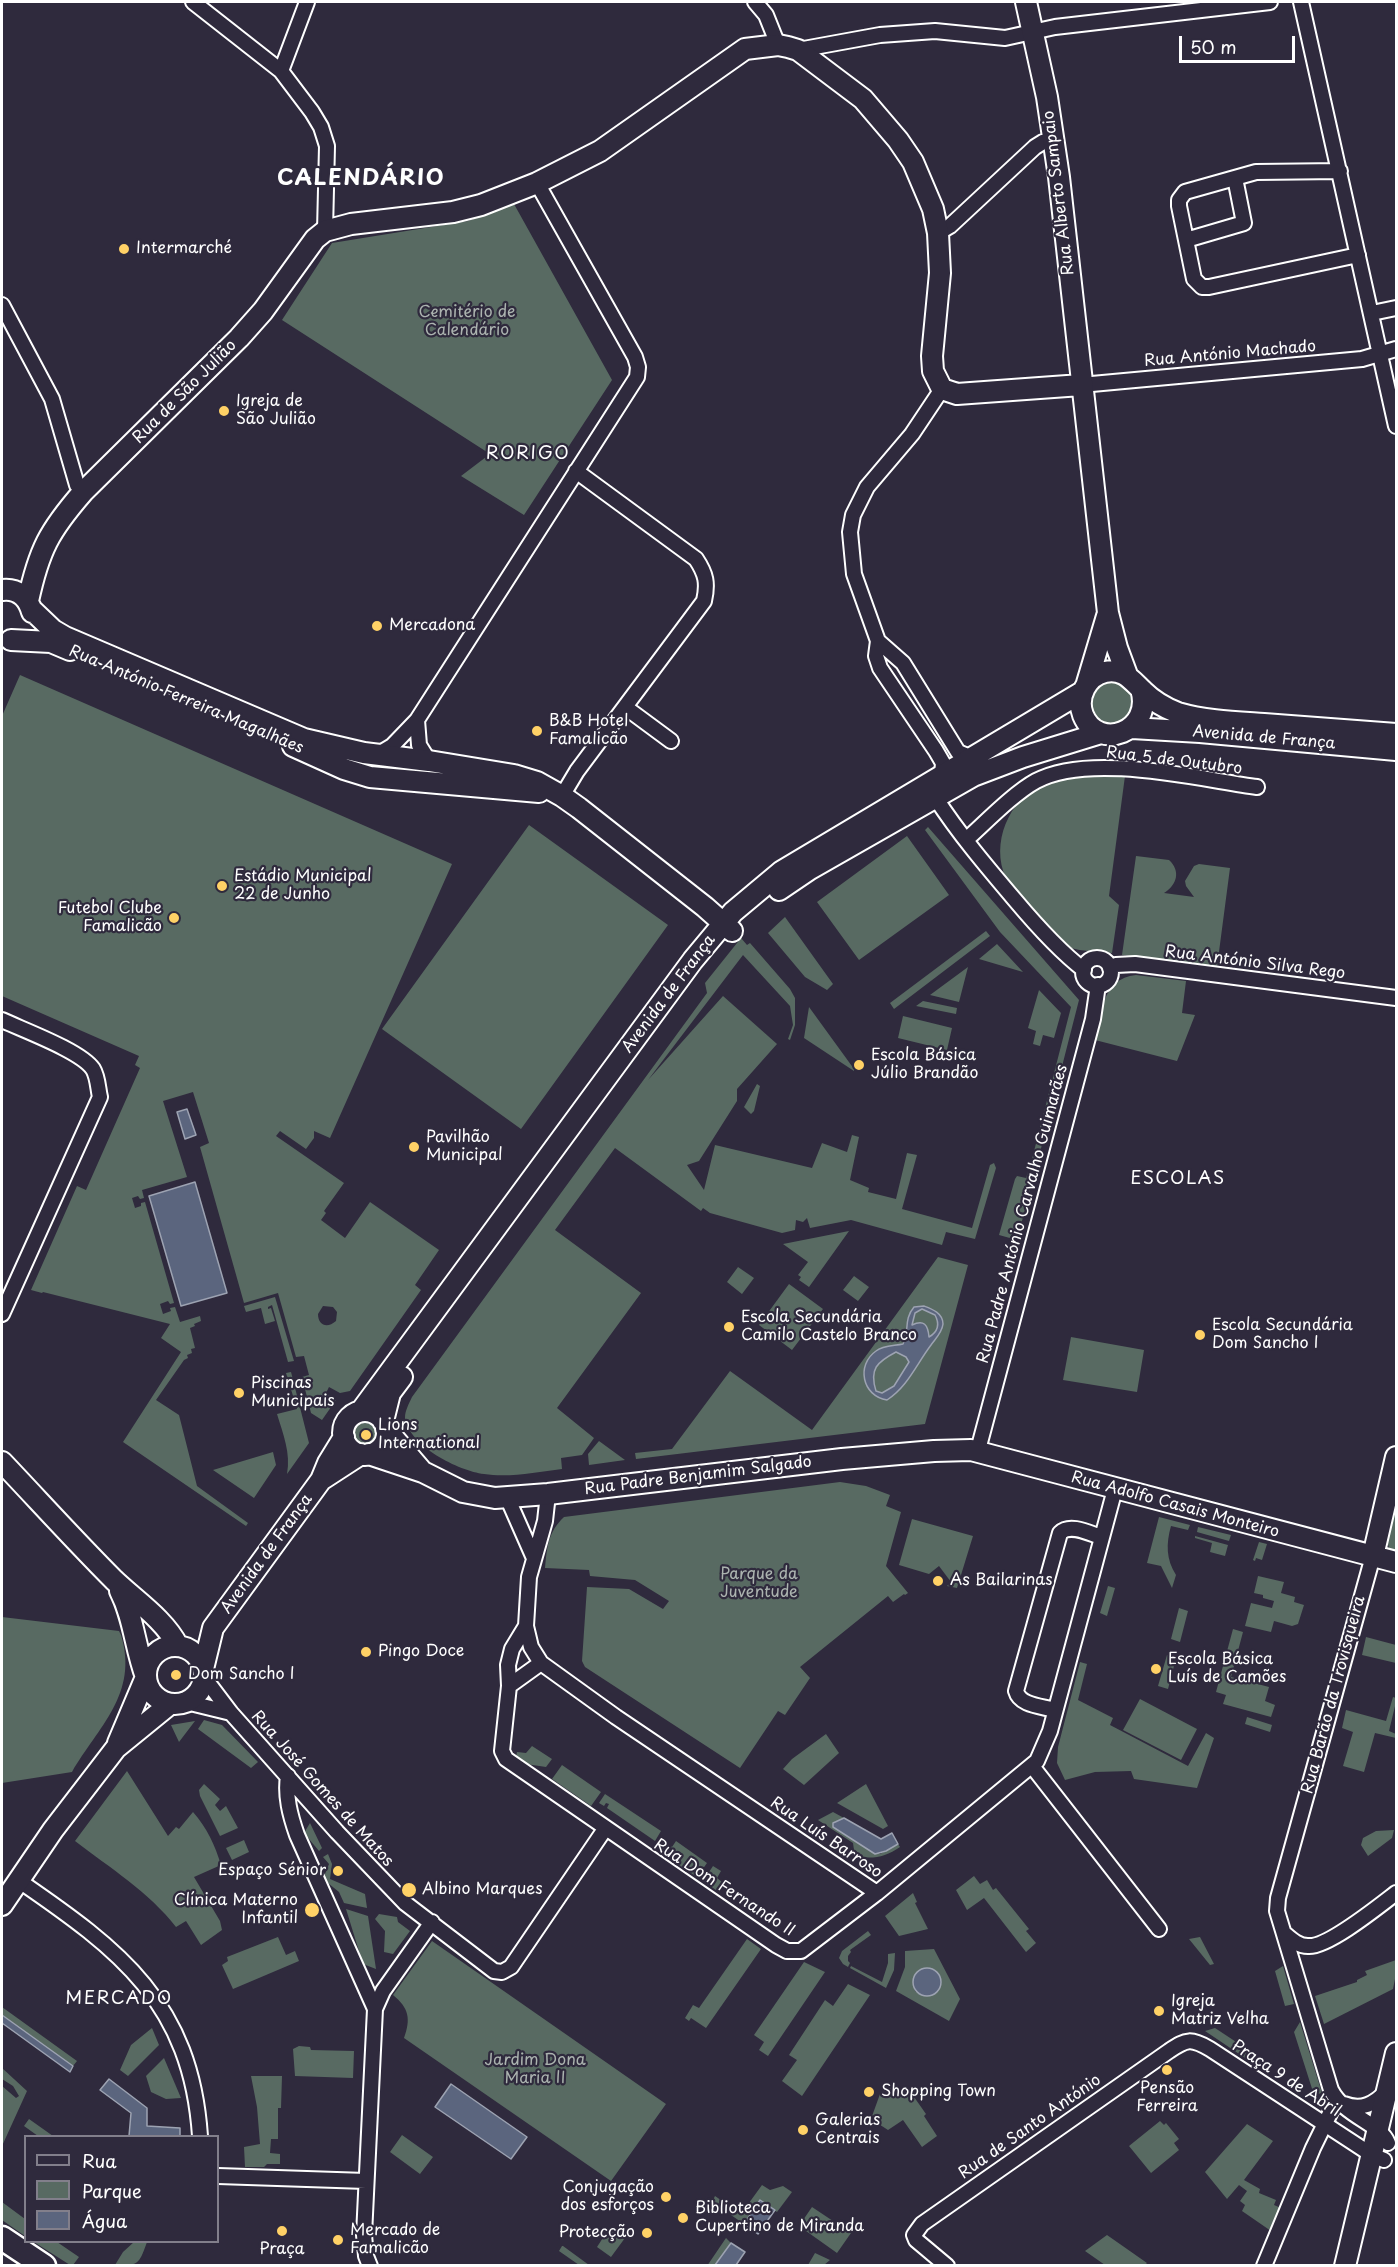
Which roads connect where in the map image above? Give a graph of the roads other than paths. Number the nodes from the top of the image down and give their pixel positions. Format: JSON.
{"nodes":[{"id":1,"x":193,"y":2,"type":"edge"},
{"id":2,"x":307,"y":2,"type":"edge"},
{"id":3,"x":755,"y":2,"type":"edge"},
{"id":4,"x":1026,"y":2,"type":"edge"},
{"id":5,"x":1270,"y":2,"type":"edge"},
{"id":6,"x":1301,"y":2,"type":"edge"},
{"id":7,"x":1033,"y":33,"type":"junction"},
{"id":8,"x":778,"y":45,"type":"junction"},
{"id":9,"x":798,"y":50,"type":"junction"},
{"id":10,"x":281,"y":71,"type":"junction"},
{"id":11,"x":1054,"y":140,"type":"junction"},
{"id":12,"x":1340,"y":171,"type":"junction"},
{"id":13,"x":1234,"y":178,"type":"junction"},
{"id":14,"x":537,"y":183,"type":"junction"},
{"id":15,"x":325,"y":231,"type":"junction"},
{"id":16,"x":938,"y":233,"type":"junction"},
{"id":17,"x":1186,"y":240,"type":"junction"},
{"id":18,"x":1358,"y":255,"type":"junction"},
{"id":19,"x":2,"y":305,"type":"edge"},
{"id":20,"x":1396,"y":308,"type":"edge"},
{"id":21,"x":1372,"y":313,"type":"junction"},
{"id":22,"x":1396,"y":349,"type":"edge"},
{"id":23,"x":1381,"y":353,"type":"junction"},
{"id":24,"x":1082,"y":386,"type":"junction"},
{"id":25,"x":942,"y":389,"type":"junction"},
{"id":26,"x":1396,"y":426,"type":"edge"},
{"id":27,"x":576,"y":471,"type":"junction"},
{"id":28,"x":83,"y":492,"type":"junction"},
{"id":29,"x":42,"y":550,"type":"junction"},
{"id":30,"x":2,"y":589,"type":"edge"},
{"id":31,"x":30,"y":605,"type":"junction"},
{"id":32,"x":1108,"y":613,"type":"junction"},
{"id":33,"x":878,"y":640,"type":"junction"},
{"id":34,"x":5,"y":641,"type":"edge"},
{"id":35,"x":1127,"y":675,"type":"junction"},
{"id":36,"x":1085,"y":687,"type":"junction"},
{"id":37,"x":1141,"y":689,"type":"junction"},
{"id":38,"x":626,"y":707,"type":"junction"},
{"id":39,"x":417,"y":720,"type":"junction"},
{"id":40,"x":1132,"y":728,"type":"junction"},
{"id":41,"x":1101,"y":733,"type":"junction"},
{"id":42,"x":1396,"y":734,"type":"edge"},
{"id":43,"x":671,"y":741,"type":"dead end"},
{"id":44,"x":1396,"y":750,"type":"edge"},
{"id":45,"x":371,"y":754,"type":"junction"},
{"id":46,"x":429,"y":761,"type":"junction"},
{"id":47,"x":957,"y":767,"type":"junction"},
{"id":48,"x":357,"y":773,"type":"junction"},
{"id":49,"x":448,"y":775,"type":"junction"},
{"id":50,"x":1257,"y":787,"type":"dead end"},
{"id":51,"x":562,"y":796,"type":"junction"},
{"id":52,"x":935,"y":797,"type":"junction"},
{"id":53,"x":966,"y":840,"type":"junction"},
{"id":54,"x":727,"y":926,"type":"junction"},
{"id":55,"x":1110,"y":968,"type":"junction"},
{"id":56,"x":1084,"y":970,"type":"junction"},
{"id":57,"x":1098,"y":985,"type":"junction"},
{"id":58,"x":1396,"y":998,"type":"edge"},
{"id":59,"x":2,"y":1020,"type":"edge"},
{"id":60,"x":2,"y":1314,"type":"edge"},
{"id":61,"x":361,"y":1412,"type":"junction"},
{"id":62,"x":385,"y":1425,"type":"junction"},
{"id":63,"x":344,"y":1437,"type":"junction"},
{"id":64,"x":978,"y":1450,"type":"junction"},
{"id":65,"x":365,"y":1454,"type":"junction"},
{"id":66,"x":1396,"y":1461,"type":"edge"},
{"id":67,"x":2,"y":1462,"type":"edge"},
{"id":68,"x":423,"y":1472,"type":"junction"},
{"id":69,"x":321,"y":1480,"type":"junction"},
{"id":70,"x":1115,"y":1489,"type":"junction"},
{"id":71,"x":548,"y":1494,"type":"junction"},
{"id":72,"x":507,"y":1497,"type":"junction"},
{"id":73,"x":1101,"y":1537,"type":"junction"},
{"id":74,"x":533,"y":1556,"type":"junction"},
{"id":75,"x":1373,"y":1556,"type":"junction"},
{"id":76,"x":1396,"y":1562,"type":"edge"},
{"id":77,"x":115,"y":1580,"type":"junction"},
{"id":78,"x":525,"y":1626,"type":"junction"},
{"id":79,"x":213,"y":1628,"type":"junction"},
{"id":80,"x":178,"y":1646,"type":"junction"},
{"id":81,"x":541,"y":1663,"type":"junction"},
{"id":82,"x":203,"y":1672,"type":"junction"},
{"id":83,"x":146,"y":1677,"type":"junction"},
{"id":84,"x":509,"y":1686,"type":"junction"},
{"id":85,"x":178,"y":1702,"type":"junction"},
{"id":86,"x":1055,"y":1710,"type":"junction"},
{"id":87,"x":231,"y":1713,"type":"junction"},
{"id":88,"x":116,"y":1748,"type":"junction"},
{"id":89,"x":1032,"y":1766,"type":"junction"},
{"id":90,"x":288,"y":1776,"type":"junction"},
{"id":91,"x":552,"y":1793,"type":"joint"},
{"id":92,"x":604,"y":1829,"type":"junction"},
{"id":93,"x":18,"y":1880,"type":"junction"},
{"id":94,"x":877,"y":1893,"type":"junction"},
{"id":95,"x":1396,"y":1893,"type":"edge"},
{"id":96,"x":2,"y":1905,"type":"edge"},
{"id":97,"x":432,"y":1922,"type":"junction"},
{"id":98,"x":1160,"y":1929,"type":"dead end"},
{"id":99,"x":1284,"y":1933,"type":"junction"},
{"id":100,"x":375,"y":2009,"type":"junction"},
{"id":101,"x":1168,"y":2051,"type":"joint"},
{"id":102,"x":1396,"y":2053,"type":"edge"},
{"id":103,"x":1387,"y":2091,"type":"junction"},
{"id":104,"x":1337,"y":2099,"type":"junction"},
{"id":105,"x":1396,"y":2109,"type":"edge"},
{"id":106,"x":1324,"y":2123,"type":"junction"},
{"id":107,"x":200,"y":2135,"type":"edge"},
{"id":108,"x":1345,"y":2137,"type":"junction"},
{"id":109,"x":1315,"y":2145,"type":"junction"},
{"id":110,"x":1380,"y":2147,"type":"junction"},
{"id":111,"x":219,"y":2176,"type":"edge"},
{"id":112,"x":366,"y":2181,"type":"junction"},
{"id":113,"x":2,"y":2238,"type":"edge"},
{"id":114,"x":44,"y":2265,"type":"edge"},
{"id":115,"x":370,"y":2265,"type":"edge"},
{"id":116,"x":947,"y":2265,"type":"edge"},
{"id":117,"x":1264,"y":2265,"type":"edge"},
{"id":118,"x":1344,"y":2265,"type":"edge"},
{"id":119,"x":1358,"y":2265,"type":"edge"}],
"edges":[{"from":1,"to":10,"type":"street"},
{"from":2,"to":10,"type":"street"},
{"from":3,"to":8,"type":"street"},
{"from":4,"to":7,"type":"main road","name":"Rua Alberto Sampaio"},
{"from":5,"to":7,"type":"street"},
{"from":6,"to":12,"type":"street"},
{"from":7,"to":9,"type":"street"},
{"from":7,"to":11,"type":"main road","name":"Rua Alberto Sampaio"},
{"from":8,"to":9,"type":"main road"},
{"from":8,"to":14,"type":"main road"},
{"from":9,"to":16,"type":"main road"},
{"from":10,"to":15,"type":"street"},
{"from":11,"to":16,"type":"street"},
{"from":11,"to":24,"type":"main road","name":"Rua Alberto Sampaio"},
{"from":12,"to":13,"type":"street"},
{"from":12,"to":18,"type":"street"},
{"from":13,"to":17,"type":"street"},
{"from":13,"to":17,"type":"street"},
{"from":14,"to":15,"type":"main road"},
{"from":14,"to":27,"type":"street"},
{"from":15,"to":28,"type":"main road","name":"Rua de São Julião"},
{"from":16,"to":25,"type":"main road"},
{"from":17,"to":18,"type":"street"},
{"from":18,"to":21,"type":"street"},
{"from":19,"to":28,"type":"street"},
{"from":20,"to":21,"type":"street"},
{"from":21,"to":23,"type":"street"},
{"from":22,"to":23,"type":"street","name":"Rua António Machado"},
{"from":23,"to":24,"type":"street","name":"Rua António Machado"},
{"from":23,"to":26,"type":"street"},
{"from":24,"to":25,"type":"main road"},
{"from":24,"to":32,"type":"main road","name":"Rua Alberto Sampaio"},
{"from":25,"to":33,"type":"street"},
{"from":27,"to":38,"type":"street"},
{"from":27,"to":39,"type":"street"},
{"from":28,"to":29,"type":"main road","name":"Rua de São Julião"},
{"from":29,"to":30,"type":"main road","name":"Rua de São Julião"},
{"from":29,"to":31,"type":"main road","name":"Rua de São Julião"},
{"from":30,"to":31,"type":"main road"},
{"from":31,"to":34,"type":"main road","name":"Rua de São Julião"},
{"from":31,"to":45,"type":"main road","name":"Rua António Ferreira Magalhães"},
{"from":32,"to":35,"type":"main road"},
{"from":32,"to":36,"type":"main road"},
{"from":33,"to":47,"type":"street"},
{"from":33,"to":47,"type":"street"},
{"from":34,"to":48,"type":"main road","name":"Rua António Ferreira Magalhães"},
{"from":35,"to":36,"type":"main road","name":"Avenida de França"},
{"from":35,"to":37,"type":"main road","name":"Avenida de França"},
{"from":36,"to":41,"type":"main road"},
{"from":36,"to":47,"type":"main road","name":"Avenida de França"},
{"from":37,"to":40,"type":"main road"},
{"from":37,"to":42,"type":"main road","name":"Avenida de França"},
{"from":38,"to":43,"type":"street"},
{"from":38,"to":51,"type":"street"},
{"from":39,"to":45,"type":"street"},
{"from":39,"to":46,"type":"street"},
{"from":40,"to":41,"type":"main road","name":"Avenida de França"},
{"from":40,"to":44,"type":"main road","name":"Avenida de França"},
{"from":41,"to":52,"type":"main road","name":"Avenida de França"},
{"from":45,"to":46,"type":"main road","name":"Rua António Ferreira Magalhães"},
{"from":45,"to":48,"type":"street"},
{"from":46,"to":49,"type":"main road","name":"Rua António Ferreira Magalhães"},
{"from":47,"to":52,"type":"main road"},
{"from":47,"to":54,"type":"main road","name":"Avenida de França"},
{"from":48,"to":49,"type":"main road","name":"Rua António Ferreira Magalhães"},
{"from":49,"to":51,"type":"main road","name":"Rua António Ferreira Magalhães"},
{"from":50,"to":53,"type":"street","name":"Rua 5 de Outubro"},
{"from":51,"to":54,"type":"main road","name":"Rua António Ferreira Magalhães"},
{"from":52,"to":53,"type":"street"},
{"from":52,"to":54,"type":"main road","name":"Avenida de França"},
{"from":53,"to":56,"type":"street"},
{"from":54,"to":61,"type":"main road","name":"Avenida de França"},
{"from":54,"to":62,"type":"main road","name":"Avenida de França"},
{"from":55,"to":56,"type":"street"},
{"from":55,"to":57,"type":"street","name":"Rua Padre António Carvalho Guimarães"},
{"from":55,"to":58,"type":"street","name":"Rua António Silva Rego"},
{"from":56,"to":57,"type":"street"},
{"from":57,"to":64,"type":"street","name":"Rua Padre António Carvalho Guimarães"},
{"from":59,"to":60,"type":"street"},
{"from":61,"to":62,"type":"main road"},
{"from":61,"to":63,"type":"main road"},
{"from":62,"to":65,"type":"main road"},
{"from":62,"to":68,"type":"main road","name":"Rua Padre Benjamim Salgado"},
{"from":63,"to":65,"type":"main road"},
{"from":63,"to":69,"type":"main road","name":"Avenida de França"},
{"from":64,"to":70,"type":"main road","name":"Rua Adolfo Casais Monteiro"},
{"from":64,"to":71,"type":"main road","name":"Rua Padre Benjamim Salgado"},
{"from":65,"to":68,"type":"main road","name":"Rua Padre Benjamim Salgado"},
{"from":65,"to":69,"type":"main road","name":"Avenida de França"},
{"from":66,"to":75,"type":"main road","name":"Rua Barão da Trovisqueira"},
{"from":67,"to":77,"type":"main road"},
{"from":68,"to":72,"type":"main road","name":"Rua Padre Benjamim Salgado"},
{"from":69,"to":79,"type":"main road","name":"Avenida de França"},
{"from":70,"to":73,"type":"street","name":"Rua Luís Barroso"},
{"from":70,"to":75,"type":"main road","name":"Rua Adolfo Casais Monteiro"},
{"from":71,"to":72,"type":"main road","name":"Rua Padre Benjamim Salgado"},
{"from":71,"to":74,"type":"street","name":"Rua Luís Barroso"},
{"from":72,"to":74,"type":"street"},
{"from":73,"to":86,"type":"street","name":"Rua Luís Barroso"},
{"from":73,"to":86,"type":"street"},
{"from":74,"to":78,"type":"street","name":"Rua Luís Barroso"},
{"from":75,"to":76,"type":"main road","name":"Rua Adolfo Casais Monteiro"},
{"from":75,"to":99,"type":"street","name":"Rua Barão da Trovisqueira"},
{"from":77,"to":80,"type":"main road"},
{"from":77,"to":83,"type":"main road"},
{"from":78,"to":81,"type":"street","name":"Rua Luís Barroso"},
{"from":78,"to":84,"type":"street","name":"Rua Luís Barroso"},
{"from":79,"to":80,"type":"main road","name":"Avenida de França"},
{"from":79,"to":82,"type":"main road","name":"Avenida de França"},
{"from":80,"to":82,"type":"main road"},
{"from":80,"to":83,"type":"main road"},
{"from":81,"to":84,"type":"street"},
{"from":81,"to":94,"type":"street","name":"Rua Luís Barroso"},
{"from":82,"to":85,"type":"main road"},
{"from":82,"to":87,"type":"street","name":"Rua José Gomes de Matos"},
{"from":83,"to":85,"type":"main road"},
{"from":83,"to":88,"type":"main road"},
{"from":84,"to":91,"type":"street","name":"Rua Luís Barroso"},
{"from":85,"to":87,"type":"street","name":"Rua José Gomes de Matos"},
{"from":85,"to":88,"type":"main road"},
{"from":86,"to":89,"type":"street","name":"Rua Luís Barroso"},
{"from":87,"to":90,"type":"street","name":"Rua José Gomes de Matos"},
{"from":88,"to":93,"type":"main road"},
{"from":89,"to":94,"type":"street","name":"Rua Luís Barroso"},
{"from":89,"to":98,"type":"street"},
{"from":90,"to":97,"type":"street","name":"Rua José Gomes de Matos"},
{"from":90,"to":100,"type":"street"},
{"from":91,"to":92,"type":"street","name":"Rua Dom Fernando II"},
{"from":92,"to":94,"type":"street","name":"Rua Dom Fernando II"},
{"from":92,"to":97,"type":"street","name":"Rua José Gomes de Matos"},
{"from":93,"to":96,"type":"main road"},
{"from":93,"to":107,"type":"street"},
{"from":95,"to":99,"type":"street"},
{"from":97,"to":100,"type":"street"},
{"from":99,"to":104,"type":"street","name":"Praça 9 de Abril"},
{"from":100,"to":112,"type":"street"},
{"from":101,"to":106,"type":"street","name":"Praça 9 de Abril"},
{"from":101,"to":116,"type":"street","name":"Rua de Santo António"},
{"from":102,"to":103,"type":"main road"},
{"from":103,"to":104,"type":"street","name":"Praça 9 de Abril"},
{"from":103,"to":110,"type":"main road"},
{"from":104,"to":106,"type":"street"},
{"from":104,"to":110,"type":"street","name":"Praça 9 de Abril"},
{"from":105,"to":110,"type":"main road"},
{"from":106,"to":108,"type":"street","name":"Praça 9 de Abril"},
{"from":106,"to":109,"type":"street"},
{"from":108,"to":109,"type":"street"},
{"from":108,"to":110,"type":"street","name":"Praça 9 de Abril"},
{"from":109,"to":117,"type":"street"},
{"from":110,"to":118,"type":"main road"},
{"from":110,"to":119,"type":"main road"},
{"from":111,"to":112,"type":"street"},
{"from":112,"to":115,"type":"street"},
{"from":113,"to":114,"type":"main road"}]}
